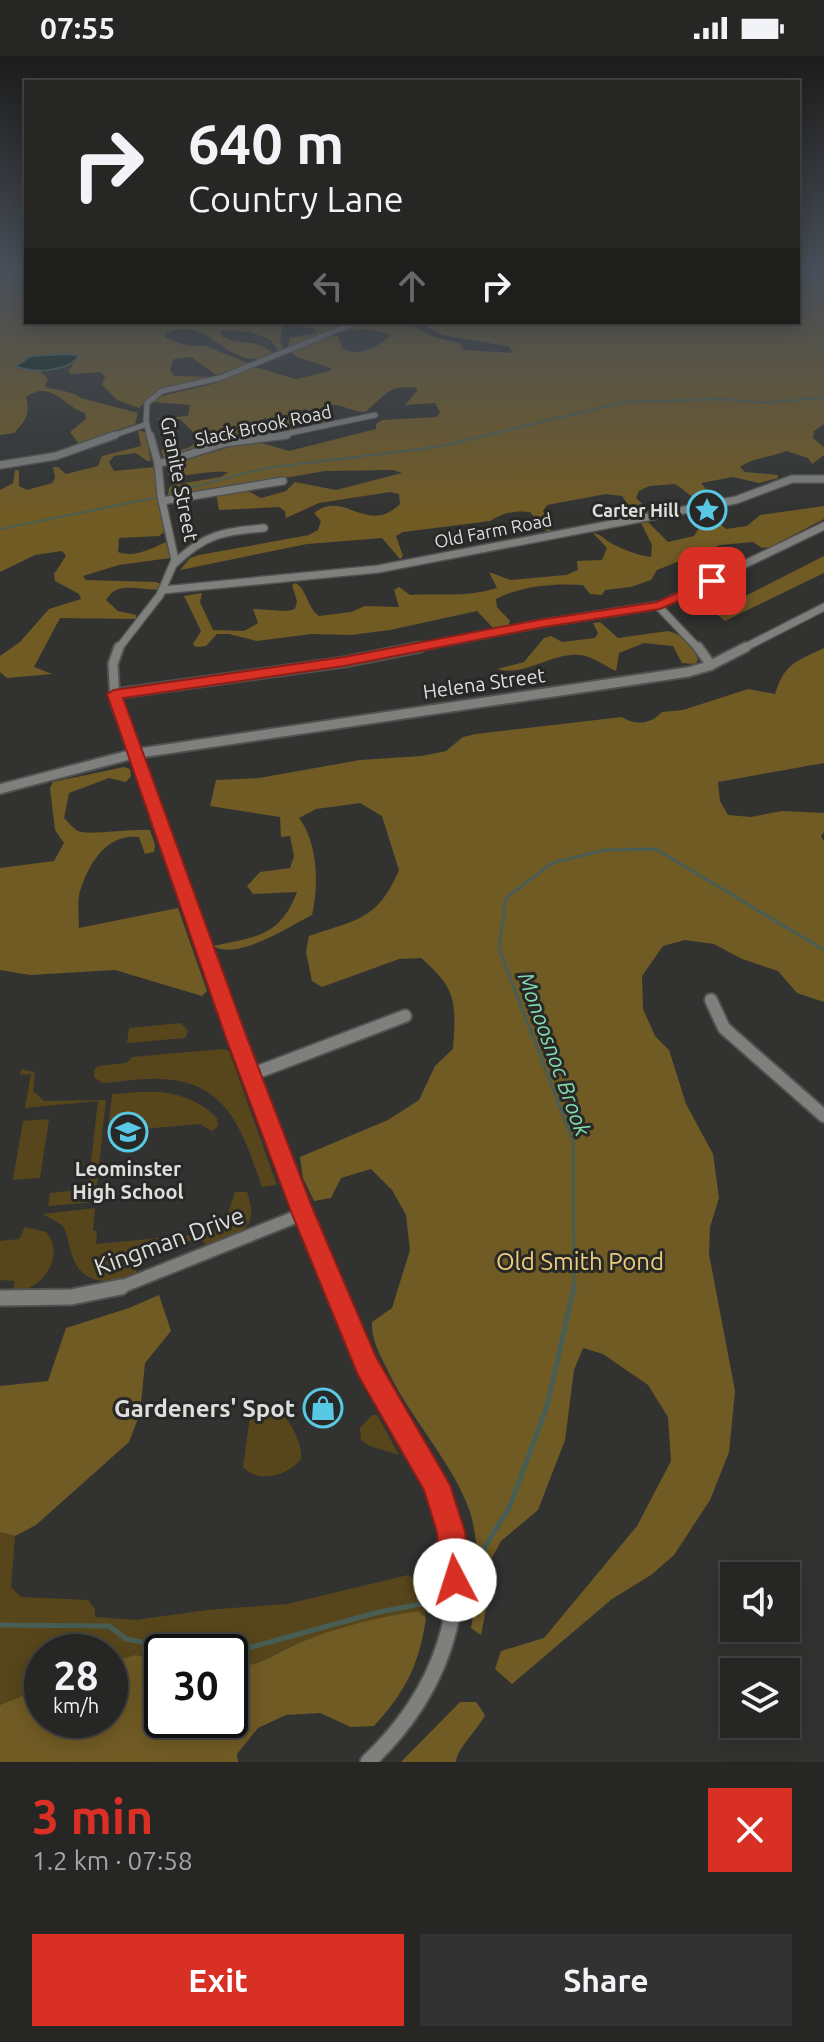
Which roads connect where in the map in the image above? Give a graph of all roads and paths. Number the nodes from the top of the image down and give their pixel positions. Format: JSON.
{"nodes":[{"id":1,"x":281,"y":354,"type":"edge"},
{"id":2,"x":375,"y":415,"type":"dead end"},
{"id":3,"x":147,"y":424,"type":"junction"},
{"id":4,"x":158,"y":464,"type":"junction"},
{"id":5,"x":0,"y":465,"type":"edge"},
{"id":6,"x":824,"y":479,"type":"edge"},
{"id":7,"x":283,"y":481,"type":"dead end"},
{"id":8,"x":162,"y":501,"type":"junction"},
{"id":9,"x":824,"y":526,"type":"edge"},
{"id":10,"x":264,"y":528,"type":"dead end"},
{"id":11,"x":174,"y":564,"type":"junction"},
{"id":12,"x":163,"y":590,"type":"junction"},
{"id":13,"x":658,"y":606,"type":"junction"},
{"id":14,"x":824,"y":607,"type":"edge"},
{"id":15,"x":711,"y":665,"type":"junction"},
{"id":16,"x":114,"y":694,"type":"junction"},
{"id":17,"x":135,"y":753,"type":"junction"},
{"id":18,"x":0,"y":789,"type":"edge"},
{"id":19,"x":711,"y":1000,"type":"dead end"},
{"id":20,"x":405,"y":1016,"type":"dead end"},
{"id":21,"x":250,"y":1075,"type":"junction"},
{"id":22,"x":824,"y":1116,"type":"edge"},
{"id":23,"x":303,"y":1214,"type":"junction"},
{"id":24,"x":0,"y":1298,"type":"edge"},
{"id":25,"x":368,"y":1762,"type":"edge"}],
"edges":[{"from":1,"to":3,"type":"street","name":"Granite Street"},
{"from":2,"to":4,"type":"street","name":"Slack Brook Road"},
{"from":3,"to":4,"type":"street","name":"Granite Street"},
{"from":3,"to":5,"type":"street"},
{"from":4,"to":8,"type":"street","name":"Granite Street"},
{"from":6,"to":12,"type":"street","name":"Old Farm Road"},
{"from":7,"to":8,"type":"street"},
{"from":8,"to":11,"type":"street","name":"Granite Street"},
{"from":9,"to":13,"type":"street"},
{"from":10,"to":11,"type":"street"},
{"from":11,"to":12,"type":"street","name":"Granite Street"},
{"from":12,"to":16,"type":"street","name":"Granite Street"},
{"from":13,"to":15,"type":"street"},
{"from":13,"to":16,"type":"street"},
{"from":14,"to":15,"type":"street","name":"Helena Street"},
{"from":15,"to":17,"type":"street","name":"Helena Street"},
{"from":16,"to":17,"type":"street","name":"Granite Street"},
{"from":17,"to":18,"type":"street","name":"Helena Street"},
{"from":17,"to":21,"type":"street","name":"Granite Street"},
{"from":19,"to":22,"type":"street"},
{"from":20,"to":21,"type":"street"},
{"from":21,"to":23,"type":"street","name":"Granite Street"},
{"from":23,"to":24,"type":"street","name":"Kingman Drive"},
{"from":23,"to":25,"type":"street","name":"Granite Street"}]}
